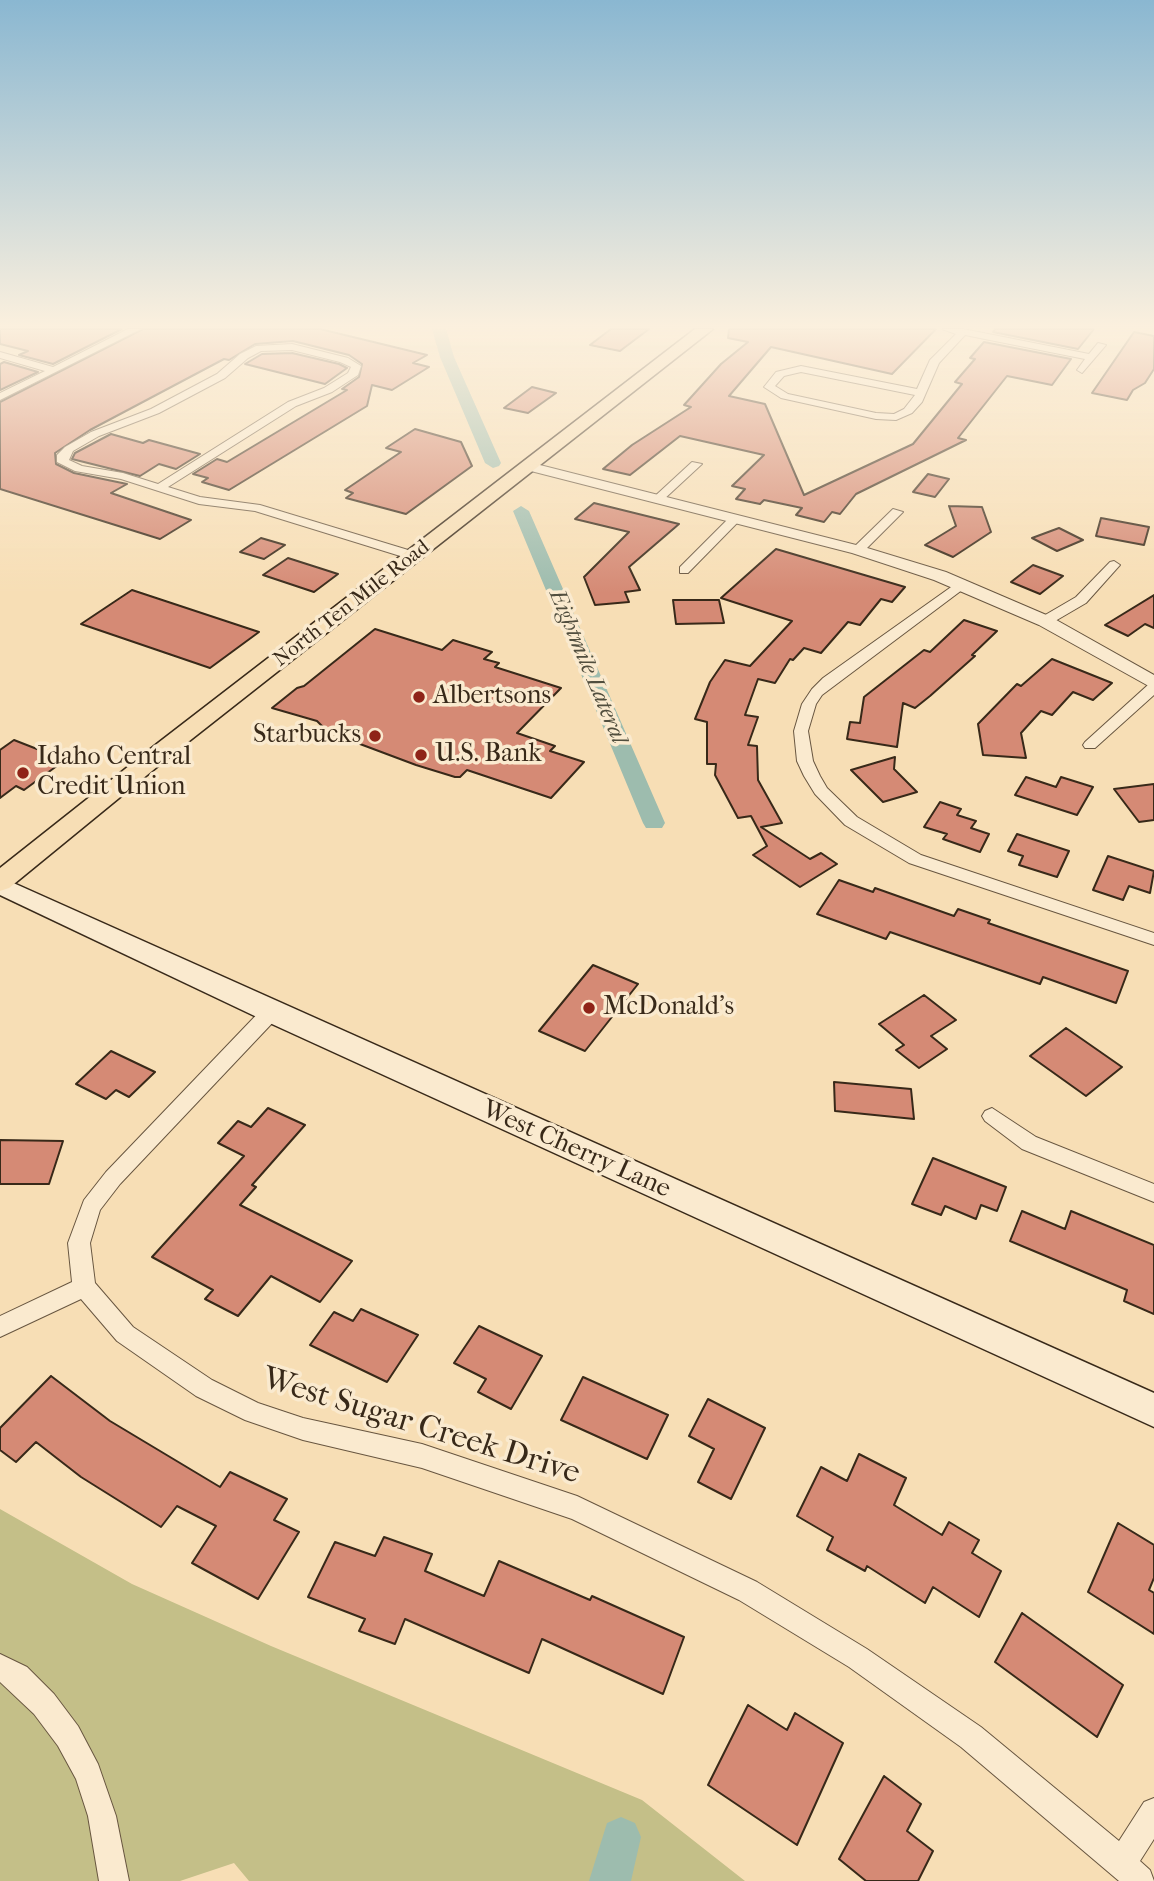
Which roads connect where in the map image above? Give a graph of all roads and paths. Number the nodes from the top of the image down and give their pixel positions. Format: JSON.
{"nodes":[{"id":1,"x":140,"y":417,"type":"edge"},
{"id":2,"x":272,"y":417,"type":"edge"},
{"id":3,"x":592,"y":417,"type":"edge"},
{"id":4,"x":696,"y":464,"type":"dead end"},
{"id":5,"x":528,"y":466,"type":"junction"},
{"id":6,"x":159,"y":488,"type":"junction"},
{"id":7,"x":658,"y":499,"type":"junction"},
{"id":8,"x":897,"y":512,"type":"dead end"},
{"id":9,"x":736,"y":519,"type":"junction"},
{"id":10,"x":858,"y":550,"type":"junction"},
{"id":11,"x":414,"y":556,"type":"junction"},
{"id":12,"x":1114,"y":565,"type":"dead end"},
{"id":13,"x":684,"y":570,"type":"dead end"},
{"id":14,"x":961,"y":584,"type":"junction"},
{"id":15,"x":1045,"y":621,"type":"junction"},
{"id":16,"x":1154,"y":685,"type":"edge"},
{"id":17,"x":1090,"y":745,"type":"dead end"},
{"id":18,"x":0,"y":883,"type":"edge"},
{"id":19,"x":1154,"y":939,"type":"edge"},
{"id":20,"x":271,"y":1012,"type":"junction"},
{"id":21,"x":992,"y":1116,"type":"dead end"},
{"id":22,"x":1154,"y":1193,"type":"edge"},
{"id":23,"x":84,"y":1287,"type":"junction"},
{"id":24,"x":0,"y":1327,"type":"edge"},
{"id":25,"x":1154,"y":1410,"type":"edge"},
{"id":26,"x":0,"y":1667,"type":"edge"},
{"id":27,"x":1154,"y":1812,"type":"edge"},
{"id":28,"x":1130,"y":1872,"type":"edge"},
{"id":29,"x":114,"y":1881,"type":"edge"}],
"edges":[{"from":1,"to":6,"type":"street"},
{"from":2,"to":6,"type":"street"},
{"from":3,"to":5,"type":"main road","name":"North Ten Mile Road"},
{"from":4,"to":7,"type":"street"},
{"from":5,"to":7,"type":"street"},
{"from":5,"to":11,"type":"main road","name":"North Ten Mile Road"},
{"from":6,"to":11,"type":"street"},
{"from":7,"to":9,"type":"street"},
{"from":8,"to":10,"type":"street"},
{"from":9,"to":10,"type":"street"},
{"from":9,"to":13,"type":"street"},
{"from":10,"to":14,"type":"street"},
{"from":11,"to":18,"type":"main road","name":"North Ten Mile Road"},
{"from":12,"to":15,"type":"street"},
{"from":14,"to":15,"type":"street"},
{"from":14,"to":19,"type":"street"},
{"from":15,"to":16,"type":"street"},
{"from":16,"to":17,"type":"street"},
{"from":18,"to":20,"type":"main road","name":"West Cherry Lane"},
{"from":20,"to":23,"type":"street"},
{"from":20,"to":25,"type":"main road","name":"West Cherry Lane"},
{"from":21,"to":22,"type":"street"},
{"from":23,"to":24,"type":"street"},
{"from":23,"to":28,"type":"street","name":"West Sugar Creek Drive"},
{"from":26,"to":29,"type":"street"},
{"from":27,"to":28,"type":"street"}]}
